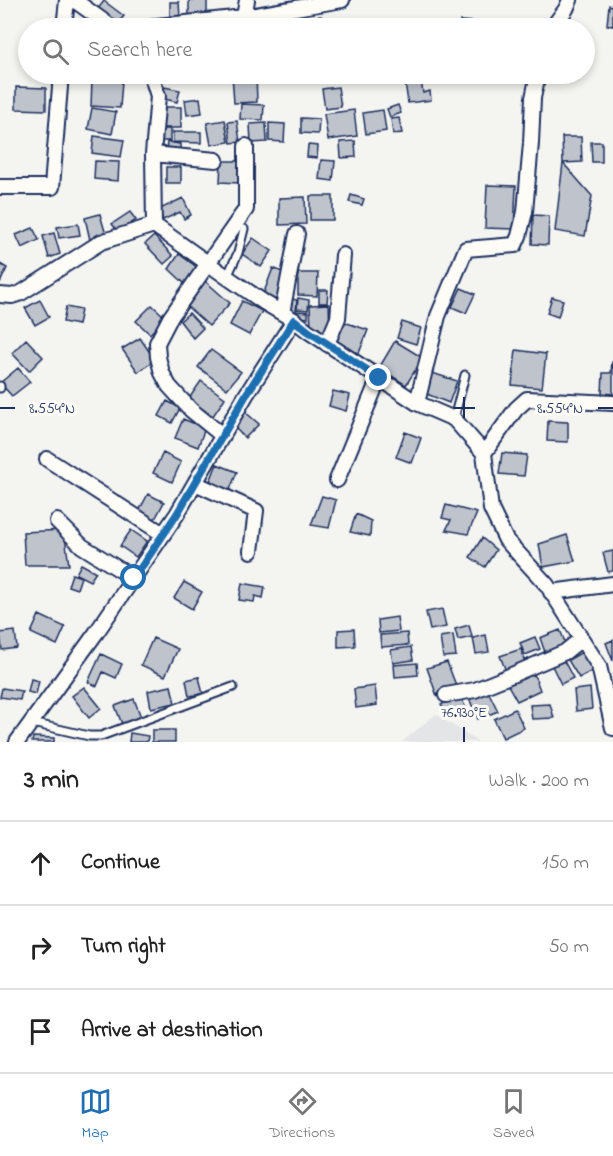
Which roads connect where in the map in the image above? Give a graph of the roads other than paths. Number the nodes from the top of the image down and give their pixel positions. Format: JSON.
{"nodes":[{"id":1,"x":67,"y":0,"type":"edge"},
{"id":2,"x":74,"y":0,"type":"edge"},
{"id":3,"x":247,"y":0,"type":"edge"},
{"id":4,"x":342,"y":0,"type":"edge"},
{"id":5,"x":570,"y":0,"type":"edge"},
{"id":6,"x":244,"y":17,"type":"junction"},
{"id":7,"x":65,"y":18,"type":"edge"},
{"id":8,"x":99,"y":18,"type":"edge"},
{"id":9,"x":235,"y":18,"type":"edge"},
{"id":10,"x":559,"y":18,"type":"edge"},
{"id":11,"x":60,"y":84,"type":"edge"},
{"id":12,"x":154,"y":84,"type":"edge"},
{"id":13,"x":536,"y":84,"type":"edge"},
{"id":14,"x":246,"y":146,"type":"dead end"},
{"id":15,"x":153,"y":154,"type":"junction"},
{"id":16,"x":216,"y":160,"type":"dead end"},
{"id":17,"x":0,"y":187,"type":"edge"},
{"id":18,"x":154,"y":225,"type":"junction"},
{"id":19,"x":244,"y":229,"type":"dead end"},
{"id":20,"x":297,"y":234,"type":"dead end"},
{"id":21,"x":344,"y":255,"type":"dead end"},
{"id":22,"x":207,"y":263,"type":"junction"},
{"id":23,"x":227,"y":277,"type":"junction"},
{"id":24,"x":0,"y":294,"type":"edge"},
{"id":25,"x":288,"y":317,"type":"junction"},
{"id":26,"x":327,"y":344,"type":"junction"},
{"id":27,"x":465,"y":375,"type":"dead end"},
{"id":28,"x":379,"y":378,"type":"junction"},
{"id":29,"x":417,"y":403,"type":"junction"},
{"id":30,"x":613,"y":403,"type":"edge"},
{"id":31,"x":454,"y":419,"type":"junction"},
{"id":32,"x":223,"y":436,"type":"junction"},
{"id":33,"x":484,"y":453,"type":"junction"},
{"id":34,"x":47,"y":459,"type":"dead end"},
{"id":35,"x":336,"y":480,"type":"dead end"},
{"id":36,"x":195,"y":483,"type":"junction"},
{"id":37,"x":57,"y":521,"type":"dead end"},
{"id":38,"x":163,"y":534,"type":"junction"},
{"id":39,"x":251,"y":551,"type":"dead end"},
{"id":40,"x":134,"y":578,"type":"junction"},
{"id":41,"x":613,"y":584,"type":"edge"},
{"id":42,"x":551,"y":592,"type":"junction"},
{"id":43,"x":581,"y":639,"type":"junction"},
{"id":44,"x":233,"y":687,"type":"dead end"},
{"id":45,"x":446,"y":695,"type":"dead end"},
{"id":46,"x":32,"y":723,"type":"junction"},
{"id":47,"x":613,"y":728,"type":"edge"},
{"id":48,"x":17,"y":742,"type":"edge"}],
"edges":[{"from":1,"to":7,"type":"street"},
{"from":2,"to":8,"type":"street"},
{"from":3,"to":6,"type":"street"},
{"from":4,"to":6,"type":"street"},
{"from":5,"to":10,"type":"street"},
{"from":6,"to":9,"type":"street"},
{"from":11,"to":17,"type":"street"},
{"from":12,"to":15,"type":"street"},
{"from":13,"to":29,"type":"street"},
{"from":14,"to":22,"type":"street"},
{"from":15,"to":16,"type":"street"},
{"from":15,"to":18,"type":"street"},
{"from":18,"to":22,"type":"street"},
{"from":18,"to":24,"type":"street"},
{"from":19,"to":23,"type":"lane"},
{"from":20,"to":25,"type":"street"},
{"from":21,"to":26,"type":"street"},
{"from":22,"to":23,"type":"street"},
{"from":22,"to":32,"type":"street"},
{"from":23,"to":25,"type":"street"},
{"from":25,"to":26,"type":"street"},
{"from":25,"to":32,"type":"street"},
{"from":26,"to":28,"type":"street"},
{"from":27,"to":31,"type":"lane"},
{"from":28,"to":29,"type":"street"},
{"from":28,"to":35,"type":"street"},
{"from":29,"to":31,"type":"street"},
{"from":30,"to":33,"type":"street"},
{"from":31,"to":33,"type":"street"},
{"from":32,"to":36,"type":"street"},
{"from":33,"to":42,"type":"street"},
{"from":34,"to":38,"type":"street"},
{"from":36,"to":38,"type":"street"},
{"from":36,"to":39,"type":"street"},
{"from":37,"to":40,"type":"street"},
{"from":38,"to":40,"type":"street"},
{"from":40,"to":46,"type":"street"},
{"from":41,"to":42,"type":"street"},
{"from":42,"to":43,"type":"street"},
{"from":43,"to":45,"type":"street"},
{"from":43,"to":47,"type":"street"},
{"from":44,"to":46,"type":"lane"},
{"from":46,"to":48,"type":"street"}]}
